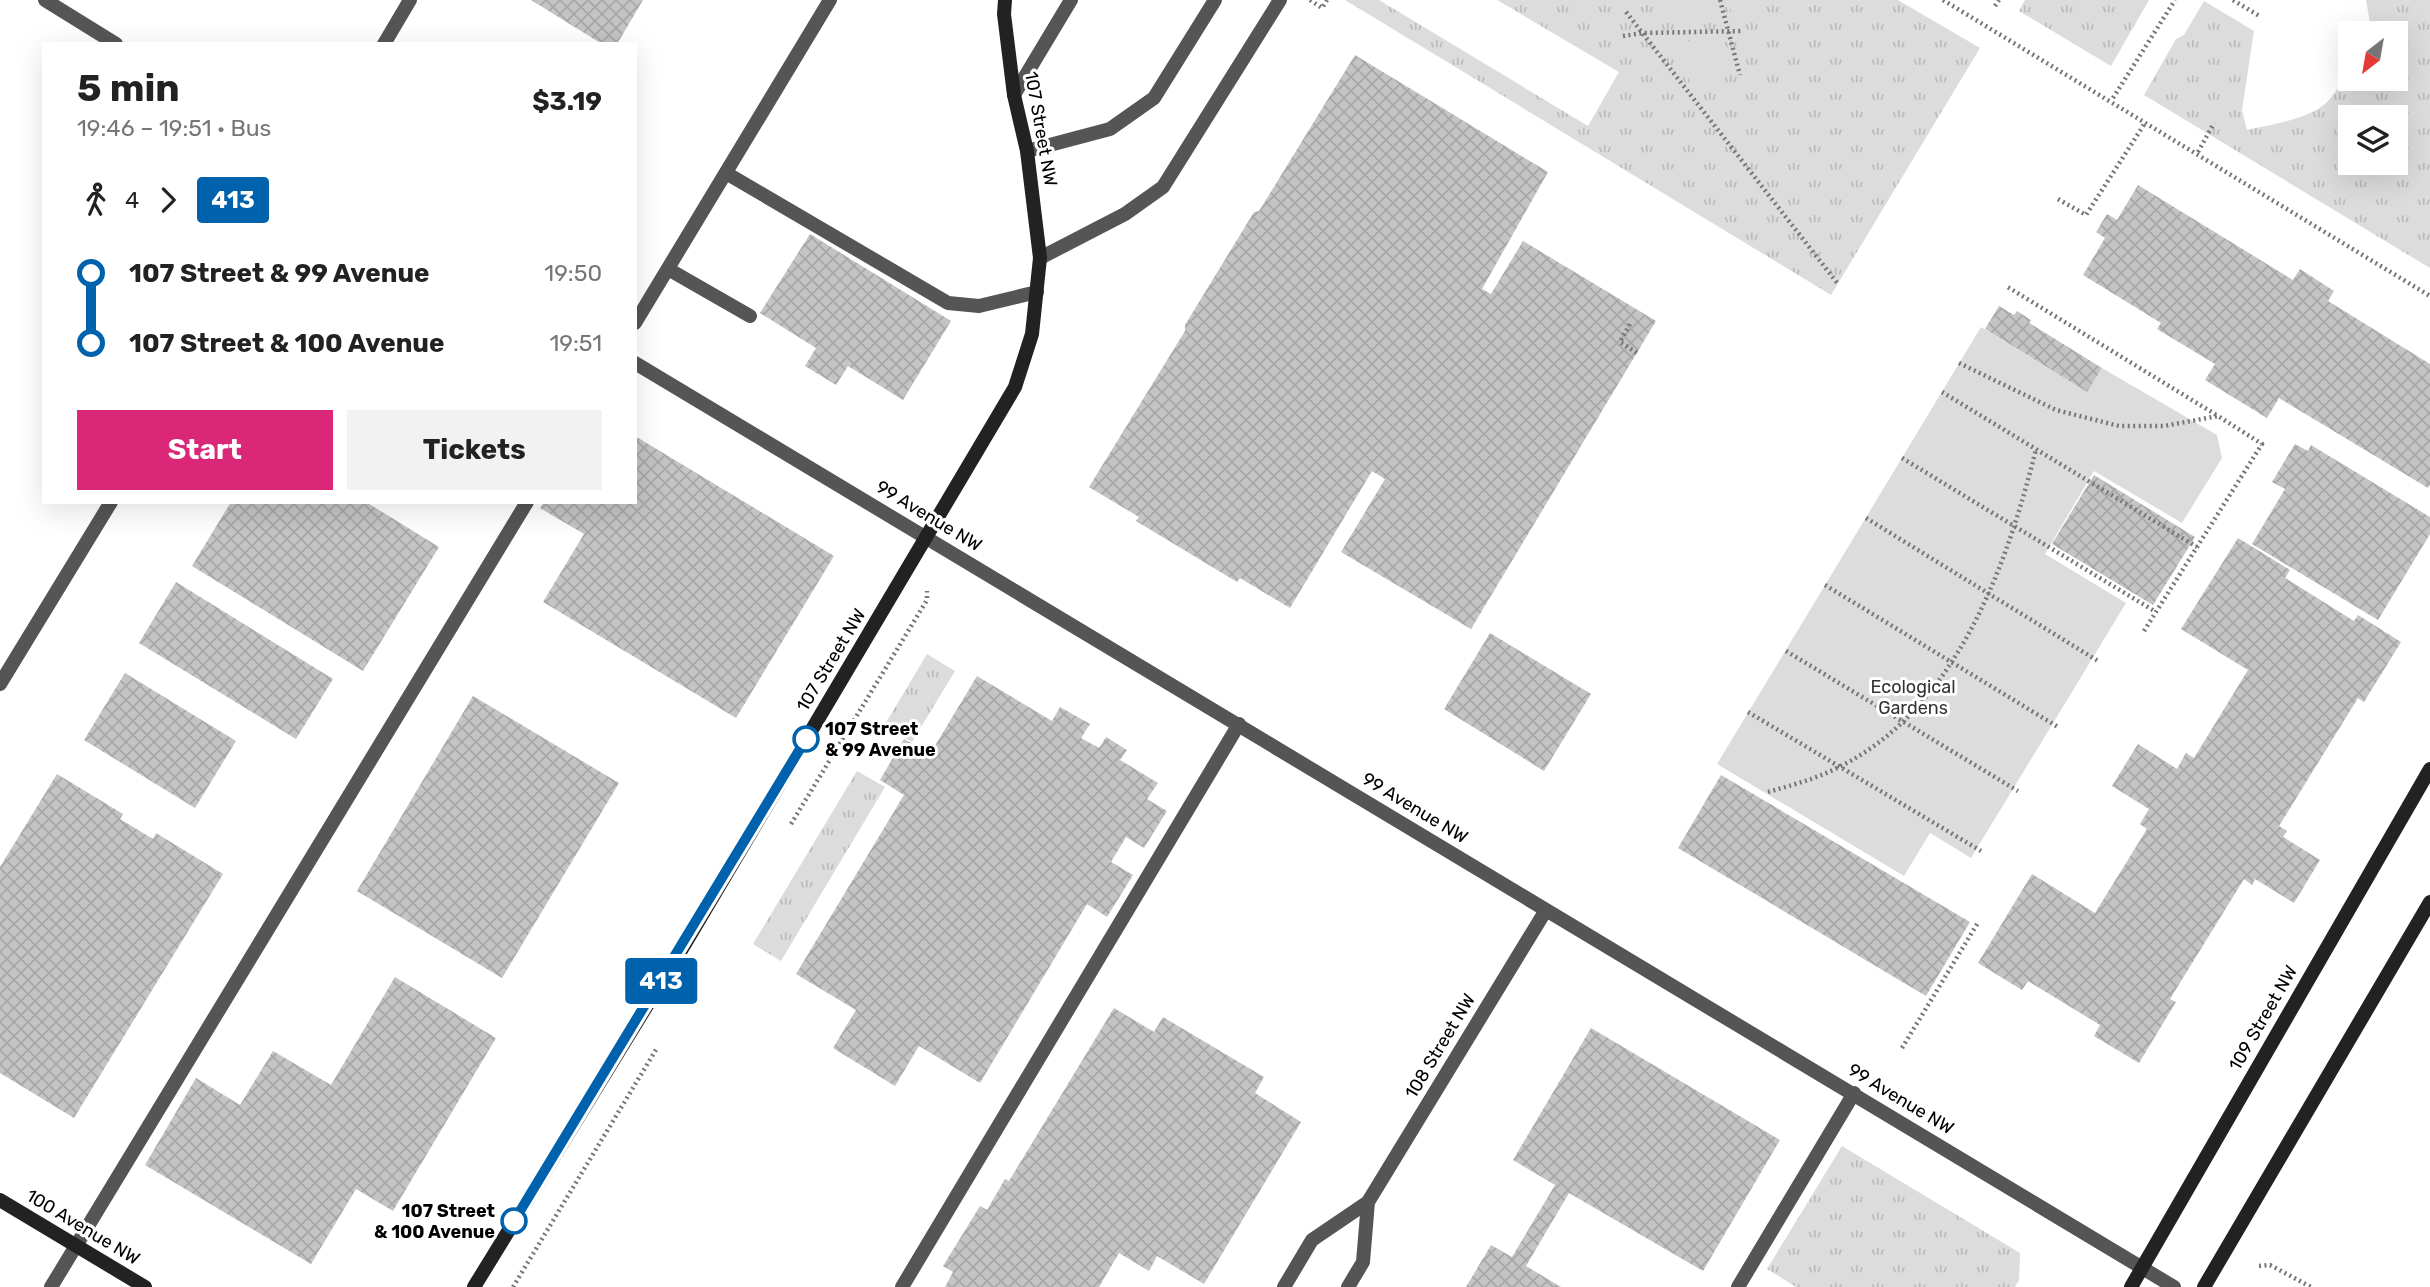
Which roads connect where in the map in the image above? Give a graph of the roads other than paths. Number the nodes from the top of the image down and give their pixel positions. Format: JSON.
{"nodes":[{"id":1,"x":45,"y":0,"type":"edge"},
{"id":2,"x":410,"y":0,"type":"edge"},
{"id":3,"x":830,"y":0,"type":"edge"},
{"id":4,"x":1004,"y":0,"type":"edge"},
{"id":5,"x":1071,"y":0,"type":"edge"},
{"id":6,"x":1215,"y":0,"type":"edge"},
{"id":7,"x":1280,"y":0,"type":"edge"},
{"id":8,"x":113,"y":42,"type":"edge"},
{"id":9,"x":385,"y":42,"type":"edge"},
{"id":10,"x":1014,"y":95,"type":"junction"},
{"id":11,"x":1027,"y":151,"type":"junction"},
{"id":12,"x":726,"y":173,"type":"junction"},
{"id":13,"x":1040,"y":258,"type":"junction"},
{"id":14,"x":668,"y":269,"type":"junction"},
{"id":15,"x":1037,"y":292,"type":"junction"},
{"id":16,"x":750,"y":316,"type":"dead end"},
{"id":17,"x":637,"y":320,"type":"edge"},
{"id":18,"x":637,"y":364,"type":"edge"},
{"id":19,"x":110,"y":504,"type":"edge"},
{"id":20,"x":526,"y":504,"type":"edge"},
{"id":21,"x":927,"y":537,"type":"junction"},
{"id":22,"x":0,"y":684,"type":"edge"},
{"id":23,"x":1240,"y":724,"type":"junction"},
{"id":24,"x":2430,"y":769,"type":"edge"},
{"id":25,"x":2430,"y":902,"type":"edge"},
{"id":26,"x":1546,"y":910,"type":"junction"},
{"id":27,"x":1854,"y":1093,"type":"junction"},
{"id":28,"x":0,"y":1200,"type":"edge"},
{"id":29,"x":1368,"y":1202,"type":"junction"},
{"id":30,"x":76,"y":1246,"type":"junction"},
{"id":31,"x":2143,"y":1267,"type":"junction"},
{"id":32,"x":51,"y":1287,"type":"edge"},
{"id":33,"x":145,"y":1287,"type":"edge"},
{"id":34,"x":474,"y":1287,"type":"edge"},
{"id":35,"x":902,"y":1287,"type":"edge"},
{"id":36,"x":1284,"y":1287,"type":"edge"},
{"id":37,"x":1348,"y":1287,"type":"edge"},
{"id":38,"x":1738,"y":1287,"type":"edge"},
{"id":39,"x":2131,"y":1287,"type":"edge"},
{"id":40,"x":2174,"y":1287,"type":"edge"},
{"id":41,"x":2204,"y":1287,"type":"edge"}],
"edges":[{"from":1,"to":8,"type":"street"},
{"from":2,"to":9,"type":"street"},
{"from":3,"to":12,"type":"street"},
{"from":4,"to":10,"type":"street","name":"107 Street NW"},
{"from":5,"to":10,"type":"street"},
{"from":6,"to":11,"type":"street"},
{"from":7,"to":13,"type":"street"},
{"from":10,"to":11,"type":"street","name":"107 Street NW"},
{"from":11,"to":13,"type":"street","name":"107 Street NW"},
{"from":12,"to":14,"type":"street"},
{"from":12,"to":15,"type":"street"},
{"from":13,"to":15,"type":"street","name":"107 Street NW"},
{"from":14,"to":16,"type":"street"},
{"from":14,"to":17,"type":"street"},
{"from":15,"to":21,"type":"street","name":"107 Street NW"},
{"from":18,"to":21,"type":"street","name":"99 Avenue NW"},
{"from":19,"to":22,"type":"street"},
{"from":20,"to":30,"type":"street"},
{"from":21,"to":23,"type":"street","name":"99 Avenue NW"},
{"from":21,"to":34,"type":"street","name":"107 Street NW"},
{"from":23,"to":26,"type":"street","name":"99 Avenue NW"},
{"from":23,"to":35,"type":"street"},
{"from":24,"to":31,"type":"street","name":"109 Street NW"},
{"from":25,"to":41,"type":"street"},
{"from":26,"to":27,"type":"street","name":"99 Avenue NW"},
{"from":26,"to":29,"type":"street","name":"108 Street NW"},
{"from":27,"to":31,"type":"street","name":"99 Avenue NW"},
{"from":27,"to":38,"type":"street"},
{"from":28,"to":30,"type":"street","name":"100 Avenue NW"},
{"from":29,"to":36,"type":"street","name":"108 Street NW"},
{"from":29,"to":37,"type":"street","name":"108 Street NW"},
{"from":30,"to":32,"type":"street"},
{"from":30,"to":33,"type":"street","name":"100 Avenue NW"},
{"from":31,"to":39,"type":"street","name":"109 Street NW"},
{"from":31,"to":40,"type":"street","name":"99 Avenue NW"}]}
